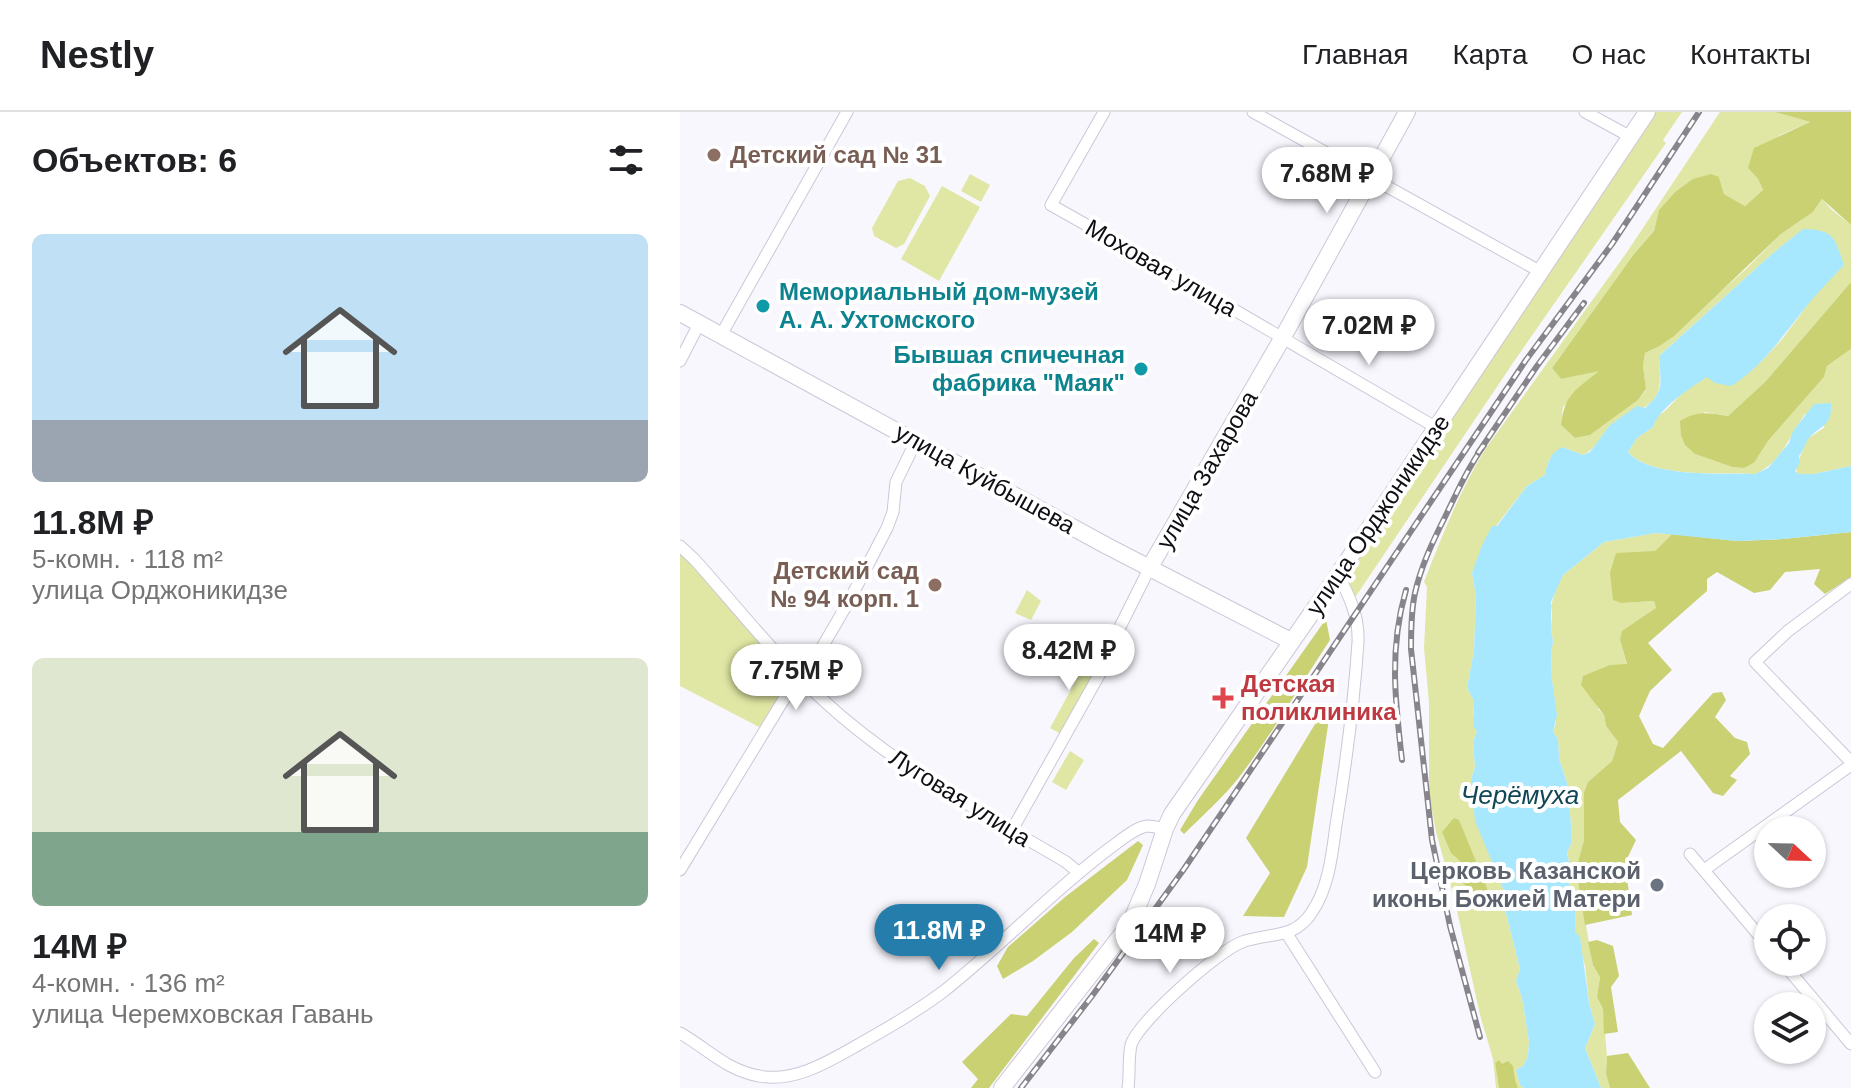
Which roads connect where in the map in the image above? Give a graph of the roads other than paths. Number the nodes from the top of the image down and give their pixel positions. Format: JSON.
{"nodes":[{"id":1,"x":847,"y":112,"type":"edge"},
{"id":2,"x":1104,"y":112,"type":"edge"},
{"id":3,"x":1253,"y":112,"type":"edge"},
{"id":4,"x":1407,"y":112,"type":"edge"},
{"id":5,"x":1585,"y":112,"type":"edge"},
{"id":6,"x":1647,"y":112,"type":"edge"},
{"id":7,"x":1631,"y":137,"type":"junction"},
{"id":8,"x":1371,"y":178,"type":"junction"},
{"id":9,"x":1541,"y":272,"type":"junction"},
{"id":10,"x":680,"y":313,"type":"edge"},
{"id":11,"x":699,"y":324,"type":"junction"},
{"id":12,"x":721,"y":335,"type":"junction"},
{"id":13,"x":1283,"y":337,"type":"junction"},
{"id":14,"x":680,"y":361,"type":"edge"},
{"id":15,"x":1437,"y":428,"type":"junction"},
{"id":16,"x":916,"y":441,"type":"junction"},
{"id":17,"x":680,"y":546,"type":"edge"},
{"id":18,"x":1150,"y":567,"type":"junction"},
{"id":19,"x":1338,"y":575,"type":"junction"},
{"id":20,"x":1851,"y":584,"type":"edge"},
{"id":21,"x":1291,"y":641,"type":"junction"},
{"id":22,"x":801,"y":678,"type":"junction"},
{"id":23,"x":1851,"y":764,"type":"edge"},
{"id":24,"x":1165,"y":829,"type":"junction"},
{"id":25,"x":1012,"y":830,"type":"junction"},
{"id":26,"x":1690,"y":854,"type":"dead end"},
{"id":27,"x":680,"y":870,"type":"edge"},
{"id":28,"x":1704,"y":870,"type":"junction"},
{"id":29,"x":1078,"y":872,"type":"junction"},
{"id":30,"x":1754,"y":929,"type":"edge"},
{"id":31,"x":1287,"y":934,"type":"junction"},
{"id":32,"x":1794,"y":976,"type":"edge"},
{"id":33,"x":680,"y":1033,"type":"edge"},
{"id":34,"x":1851,"y":1044,"type":"edge"},
{"id":35,"x":1375,"y":1072,"type":"dead end"},
{"id":36,"x":1002,"y":1088,"type":"edge"},
{"id":37,"x":1128,"y":1088,"type":"edge"}],
"edges":[{"from":1,"to":12,"type":"street"},
{"from":2,"to":13,"type":"street","name":"Моховая улица"},
{"from":3,"to":8,"type":"street"},
{"from":4,"to":8,"type":"street","name":"улица Захарова"},
{"from":5,"to":7,"type":"street"},
{"from":6,"to":7,"type":"street","name":"улица Орджоникидзе"},
{"from":7,"to":9,"type":"street","name":"улица Орджоникидзе"},
{"from":8,"to":9,"type":"street"},
{"from":8,"to":13,"type":"street","name":"улица Захарова"},
{"from":9,"to":15,"type":"street","name":"улица Орджоникидзе"},
{"from":10,"to":11,"type":"street","name":"улица Куйбышева"},
{"from":11,"to":12,"type":"street","name":"улица Куйбышева"},
{"from":11,"to":14,"type":"street"},
{"from":12,"to":16,"type":"street","name":"улица Куйбышева"},
{"from":13,"to":15,"type":"street","name":"Моховая улица"},
{"from":13,"to":18,"type":"street","name":"улица Захарова"},
{"from":15,"to":19,"type":"street","name":"улица Орджоникидзе"},
{"from":16,"to":18,"type":"street","name":"улица Куйбышева"},
{"from":16,"to":22,"type":"street"},
{"from":17,"to":22,"type":"street","name":"Луговая улица"},
{"from":18,"to":21,"type":"street","name":"улица Куйбышева"},
{"from":18,"to":25,"type":"street","name":"улица Захарова"},
{"from":19,"to":21,"type":"street","name":"улица Орджоникидзе"},
{"from":19,"to":31,"type":"street"},
{"from":20,"to":23,"type":"street"},
{"from":21,"to":24,"type":"street","name":"улица Орджоникидзе"},
{"from":22,"to":25,"type":"street","name":"Луговая улица"},
{"from":22,"to":27,"type":"street"},
{"from":23,"to":28,"type":"street"},
{"from":24,"to":29,"type":"street"},
{"from":24,"to":36,"type":"street","name":"улица Орджоникидзе"},
{"from":25,"to":29,"type":"street","name":"Луговая улица"},
{"from":26,"to":28,"type":"street"},
{"from":28,"to":30,"type":"street"},
{"from":29,"to":33,"type":"street"},
{"from":31,"to":35,"type":"street"},
{"from":31,"to":37,"type":"street"},
{"from":32,"to":34,"type":"street"}]}
